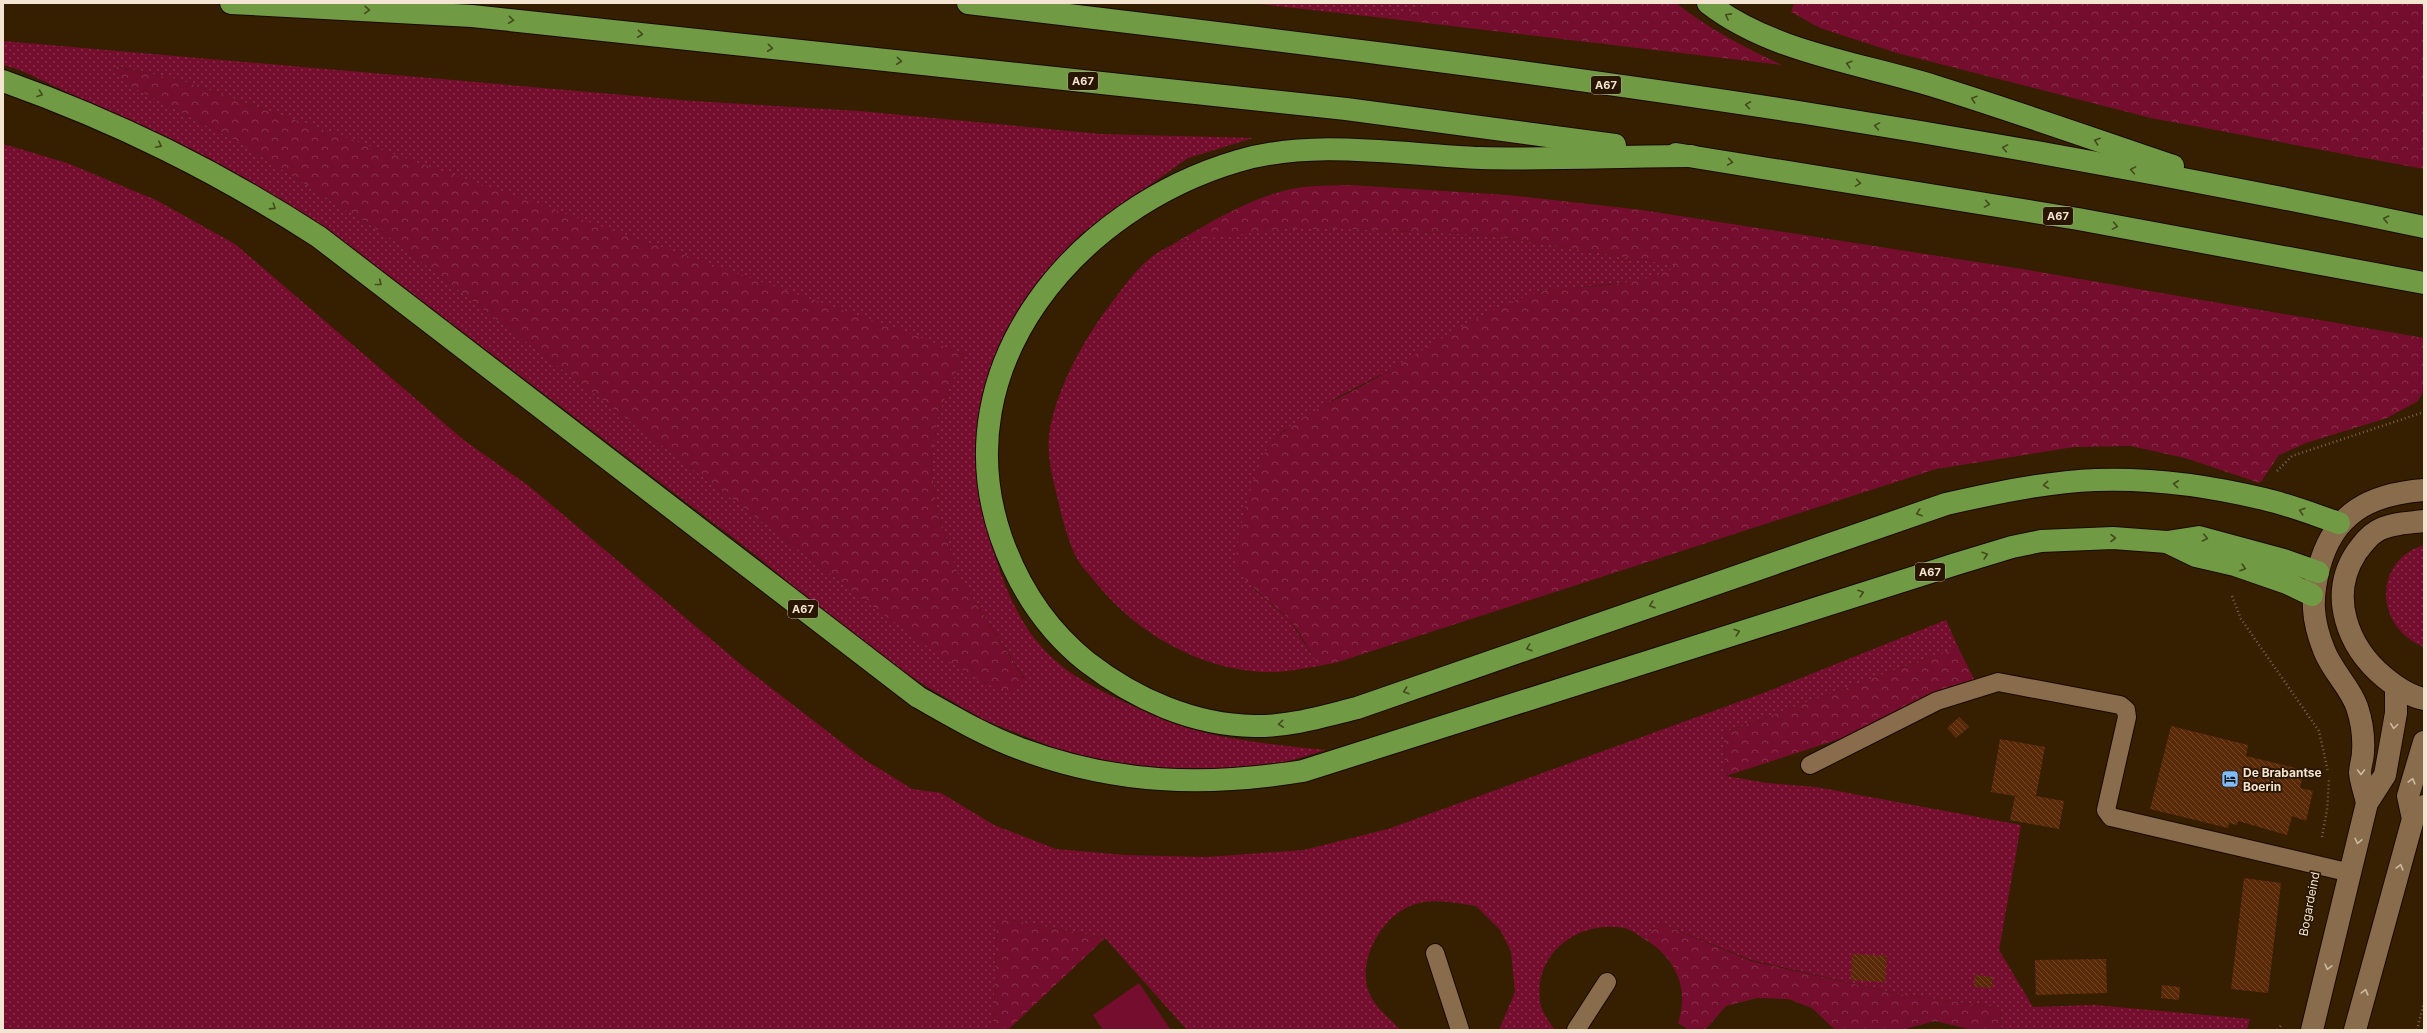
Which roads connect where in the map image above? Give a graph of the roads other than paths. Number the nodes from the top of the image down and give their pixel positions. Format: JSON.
{"nodes":[{"id":1,"x":230,"y":3,"type":"edge"},
{"id":2,"x":968,"y":3,"type":"edge"},
{"id":3,"x":1708,"y":3,"type":"edge"},
{"id":4,"x":3,"y":81,"type":"edge"},
{"id":5,"x":1692,"y":156,"type":"junction"},
{"id":6,"x":2240,"y":189,"type":"junction"},
{"id":7,"x":2424,"y":227,"type":"edge"},
{"id":8,"x":2424,"y":283,"type":"edge"},
{"id":9,"x":2424,"y":490,"type":"edge"},
{"id":10,"x":2424,"y":520,"type":"edge"},
{"id":11,"x":2340,"y":523,"type":"junction"},
{"id":12,"x":2167,"y":542,"type":"junction"},
{"id":13,"x":2318,"y":572,"type":"junction"},
{"id":14,"x":2344,"y":583,"type":"junction"},
{"id":15,"x":2312,"y":595,"type":"junction"},
{"id":16,"x":2396,"y":687,"type":"junction"},
{"id":17,"x":2424,"y":699,"type":"edge"},
{"id":18,"x":2424,"y":742,"type":"edge"},
{"id":19,"x":1810,"y":765,"type":"dead end"},
{"id":20,"x":2367,"y":802,"type":"junction"},
{"id":21,"x":2418,"y":813,"type":"edge"},
{"id":22,"x":2351,"y":873,"type":"junction"},
{"id":23,"x":1435,"y":953,"type":"dead end"},
{"id":24,"x":1607,"y":982,"type":"dead end"},
{"id":25,"x":1460,"y":1030,"type":"edge"},
{"id":26,"x":1576,"y":1030,"type":"edge"},
{"id":27,"x":2312,"y":1030,"type":"edge"},
{"id":28,"x":2355,"y":1030,"type":"edge"}],
"edges":[{"from":1,"to":5,"type":"highway","number":"A67","one_way":true},
{"from":6,"to":2,"type":"highway","number":"A67","one_way":true},
{"from":6,"to":3,"type":"highway","number":"A67","one_way":true},
{"from":4,"to":12,"type":"highway","number":"A67","one_way":true},
{"from":5,"to":8,"type":"highway","number":"A67","one_way":true},
{"from":11,"to":5,"type":"highway","number":"A67","one_way":true},
{"from":7,"to":6,"type":"highway","number":"A67","one_way":true},
{"from":9,"to":11,"type":"main road"},
{"from":10,"to":14,"type":"main road"},
{"from":11,"to":13,"type":"main road"},
{"from":12,"to":13,"type":"highway","number":"A67","one_way":true},
{"from":12,"to":15,"type":"highway","number":"A67","one_way":true},
{"from":13,"to":14,"type":"main road"},
{"from":13,"to":15,"type":"main road"},
{"from":14,"to":16,"type":"main road"},
{"from":15,"to":20,"type":"main road","one_way":true},
{"from":16,"to":17,"type":"main road"},
{"from":16,"to":20,"type":"main road","one_way":true},
{"from":21,"to":18,"type":"main road","one_way":true},
{"from":19,"to":22,"type":"lane"},
{"from":20,"to":22,"type":"main road","one_way":true},
{"from":28,"to":21,"type":"main road","one_way":true},
{"from":22,"to":27,"type":"main road","one_way":true},
{"from":23,"to":25,"type":"lane"},
{"from":24,"to":26,"type":"lane"}]}
